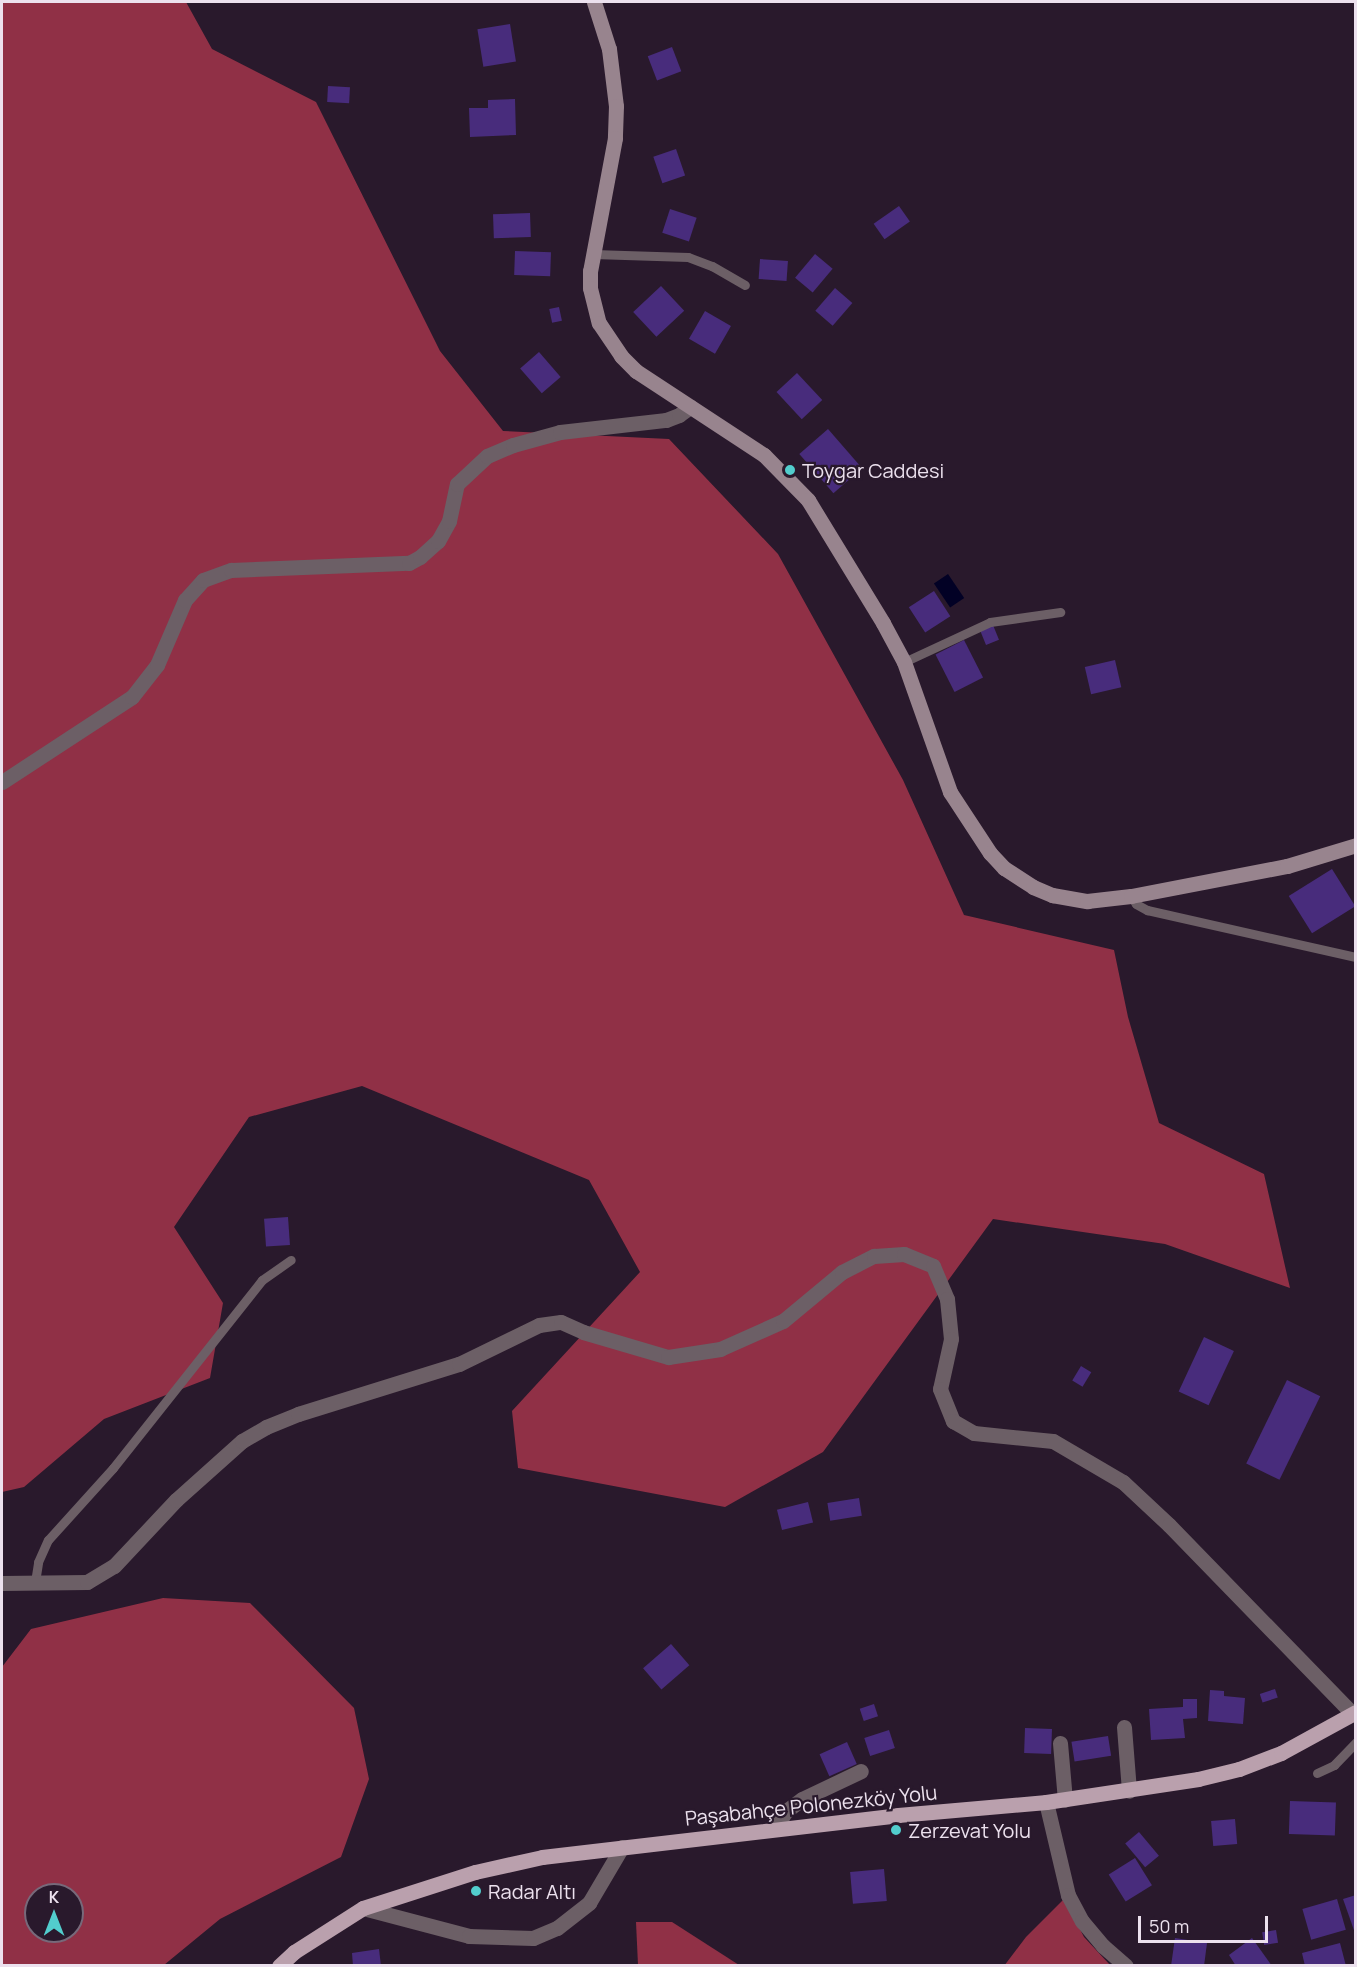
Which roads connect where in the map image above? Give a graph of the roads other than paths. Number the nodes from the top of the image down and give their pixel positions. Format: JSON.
{"nodes":[{"id":1,"x":594,"y":2,"type":"edge"},
{"id":2,"x":592,"y":254,"type":"junction"},
{"id":3,"x":745,"y":285,"type":"dead end"},
{"id":4,"x":690,"y":406,"type":"junction"},
{"id":5,"x":1060,"y":612,"type":"dead end"},
{"id":6,"x":904,"y":662,"type":"junction"},
{"id":7,"x":2,"y":782,"type":"edge"},
{"id":8,"x":1356,"y":845,"type":"edge"},
{"id":9,"x":1131,"y":896,"type":"junction"},
{"id":10,"x":1356,"y":957,"type":"edge"},
{"id":11,"x":291,"y":1260,"type":"dead end"},
{"id":12,"x":35,"y":1582,"type":"junction"},
{"id":13,"x":2,"y":1583,"type":"edge"},
{"id":14,"x":1355,"y":1715,"type":"edge"},
{"id":15,"x":1124,"y":1727,"type":"dead end"},
{"id":16,"x":1356,"y":1742,"type":"edge"},
{"id":17,"x":1060,"y":1743,"type":"dead end"},
{"id":18,"x":861,"y":1771,"type":"dead end"},
{"id":19,"x":1317,"y":1773,"type":"dead end"},
{"id":20,"x":1129,"y":1791,"type":"junction"},
{"id":21,"x":1065,"y":1800,"type":"junction"},
{"id":22,"x":1046,"y":1803,"type":"junction"},
{"id":23,"x":776,"y":1829,"type":"junction"},
{"id":24,"x":622,"y":1847,"type":"junction"},
{"id":25,"x":363,"y":1908,"type":"junction"},
{"id":26,"x":279,"y":1965,"type":"edge"},
{"id":27,"x":1126,"y":1965,"type":"edge"}],
"edges":[{"from":1,"to":2,"type":"main road"},
{"from":2,"to":3,"type":"lane"},
{"from":2,"to":4,"type":"main road"},
{"from":4,"to":6,"type":"main road"},
{"from":4,"to":7,"type":"street"},
{"from":5,"to":6,"type":"lane"},
{"from":6,"to":9,"type":"main road"},
{"from":8,"to":9,"type":"main road"},
{"from":9,"to":10,"type":"lane"},
{"from":11,"to":12,"type":"lane"},
{"from":12,"to":13,"type":"street"},
{"from":12,"to":14,"type":"street"},
{"from":14,"to":20,"type":"main road","name":"Paşabahçe Polonezköy Yolu"},
{"from":15,"to":20,"type":"street"},
{"from":16,"to":19,"type":"lane"},
{"from":17,"to":21,"type":"street"},
{"from":18,"to":23,"type":"street"},
{"from":20,"to":21,"type":"main road","name":"Paşabahçe Polonezköy Yolu"},
{"from":21,"to":22,"type":"main road","name":"Paşabahçe Polonezköy Yolu"},
{"from":22,"to":23,"type":"main road","name":"Paşabahçe Polonezköy Yolu"},
{"from":22,"to":27,"type":"street"},
{"from":23,"to":24,"type":"main road","name":"Paşabahçe Polonezköy Yolu"},
{"from":24,"to":25,"type":"main road","name":"Paşabahçe Polonezköy Yolu"},
{"from":24,"to":25,"type":"street"},
{"from":25,"to":26,"type":"main road","name":"Paşabahçe Polonezköy Yolu"}]}
